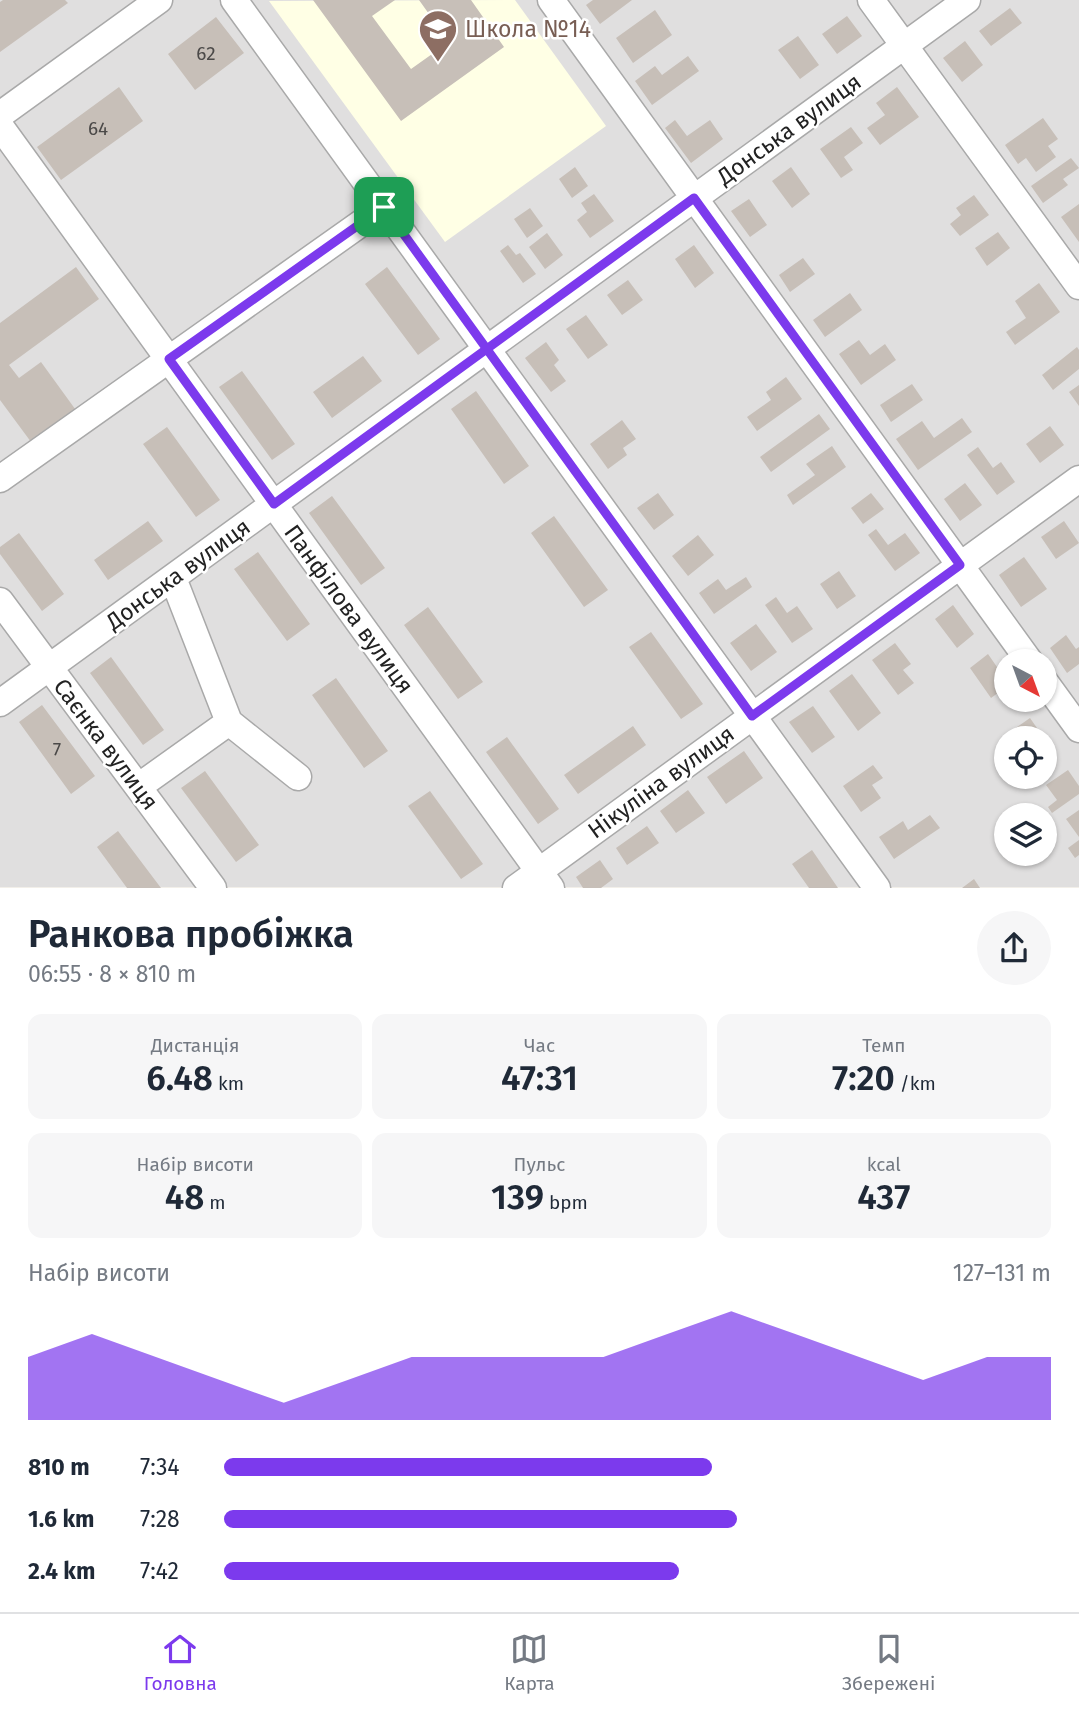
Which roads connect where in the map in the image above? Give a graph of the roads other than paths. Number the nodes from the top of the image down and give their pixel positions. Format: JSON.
{"nodes":[{"id":1,"x":159,"y":0,"type":"edge"},
{"id":2,"x":234,"y":0,"type":"edge"},
{"id":3,"x":551,"y":0,"type":"edge"},
{"id":4,"x":871,"y":0,"type":"edge"},
{"id":5,"x":967,"y":0,"type":"edge"},
{"id":6,"x":904,"y":46,"type":"junction"},
{"id":7,"x":0,"y":115,"type":"edge"},
{"id":8,"x":0,"y":126,"type":"edge"},
{"id":9,"x":694,"y":198,"type":"junction"},
{"id":10,"x":384,"y":207,"type":"junction"},
{"id":11,"x":1079,"y":286,"type":"edge"},
{"id":12,"x":487,"y":349,"type":"junction"},
{"id":13,"x":169,"y":359,"type":"junction"},
{"id":14,"x":0,"y":479,"type":"edge"},
{"id":15,"x":1079,"y":479,"type":"edge"},
{"id":16,"x":274,"y":504,"type":"junction"},
{"id":17,"x":960,"y":565,"type":"junction"},
{"id":18,"x":173,"y":578,"type":"junction"},
{"id":19,"x":0,"y":601,"type":"edge"},
{"id":20,"x":1021,"y":649,"type":"edge"},
{"id":21,"x":50,"y":667,"type":"junction"},
{"id":22,"x":1057,"y":699,"type":"edge"},
{"id":23,"x":0,"y":703,"type":"edge"},
{"id":24,"x":752,"y":716,"type":"junction"},
{"id":25,"x":229,"y":722,"type":"junction"},
{"id":26,"x":1079,"y":729,"type":"edge"},
{"id":27,"x":298,"y":777,"type":"dead end"},
{"id":28,"x":138,"y":787,"type":"junction"},
{"id":29,"x":545,"y":879,"type":"edge"},
{"id":30,"x":213,"y":887,"type":"edge"},
{"id":31,"x":516,"y":887,"type":"edge"},
{"id":32,"x":877,"y":887,"type":"edge"}],
"edges":[{"from":1,"to":7,"type":"street"},
{"from":2,"to":10,"type":"street"},
{"from":3,"to":9,"type":"street"},
{"from":4,"to":6,"type":"street"},
{"from":5,"to":6,"type":"street","name":"Донська вулиця"},
{"from":6,"to":9,"type":"street","name":"Донська вулиця"},
{"from":6,"to":11,"type":"street"},
{"from":8,"to":13,"type":"street","name":"Панфілова вулиця"},
{"from":9,"to":12,"type":"street","name":"Донська вулиця"},
{"from":9,"to":17,"type":"street"},
{"from":10,"to":12,"type":"street"},
{"from":10,"to":13,"type":"street"},
{"from":12,"to":16,"type":"street","name":"Донська вулиця"},
{"from":12,"to":24,"type":"street"},
{"from":13,"to":14,"type":"street"},
{"from":13,"to":16,"type":"street","name":"Панфілова вулиця"},
{"from":15,"to":17,"type":"street","name":"Нікуліна вулиця"},
{"from":16,"to":18,"type":"street","name":"Донська вулиця"},
{"from":16,"to":29,"type":"street","name":"Панфілова вулиця"},
{"from":17,"to":20,"type":"street"},
{"from":17,"to":24,"type":"street","name":"Нікуліна вулиця"},
{"from":18,"to":21,"type":"street","name":"Донська вулиця"},
{"from":18,"to":25,"type":"street"},
{"from":19,"to":21,"type":"street","name":"Саєнка вулиця"},
{"from":21,"to":23,"type":"street","name":"Донська вулиця"},
{"from":21,"to":28,"type":"street","name":"Саєнка вулиця"},
{"from":22,"to":26,"type":"street"},
{"from":24,"to":29,"type":"street","name":"Нікуліна вулиця"},
{"from":24,"to":32,"type":"street"},
{"from":25,"to":27,"type":"street"},
{"from":25,"to":28,"type":"street"},
{"from":28,"to":30,"type":"street","name":"Саєнка вулиця"},
{"from":29,"to":31,"type":"street","name":"Нікуліна вулиця"}]}
